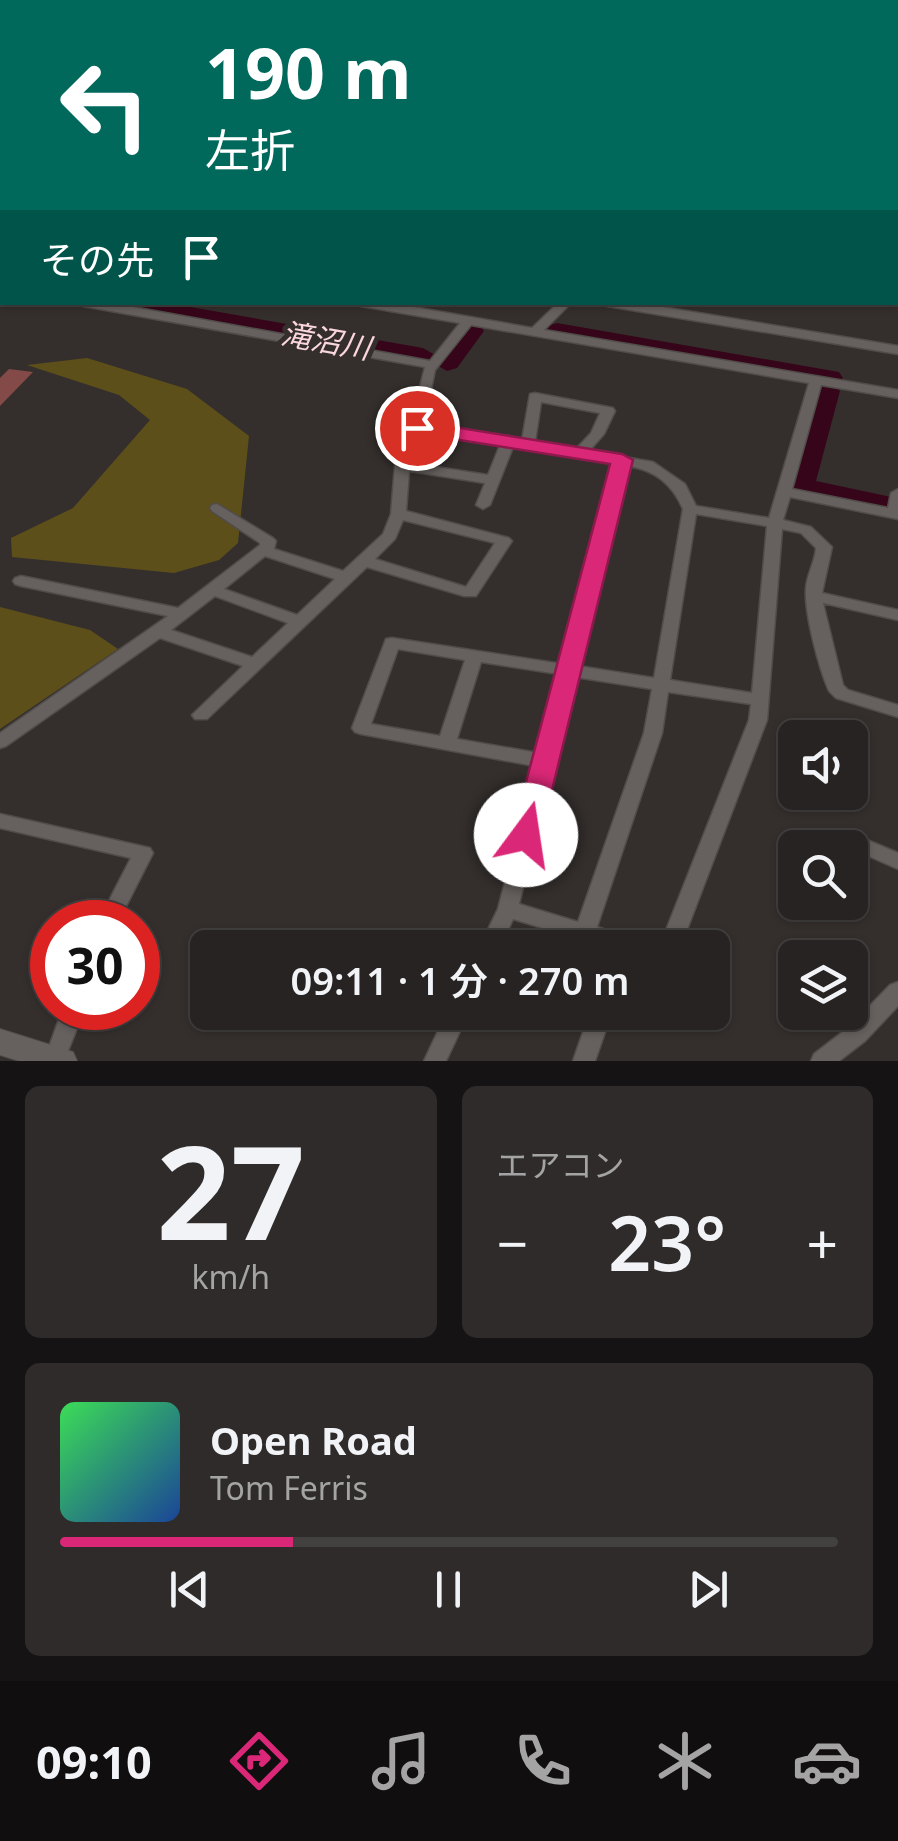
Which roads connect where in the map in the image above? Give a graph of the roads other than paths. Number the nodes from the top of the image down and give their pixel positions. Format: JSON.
{"nodes":[{"id":1,"x":100,"y":305,"type":"edge"},
{"id":2,"x":378,"y":305,"type":"edge"},
{"id":3,"x":563,"y":305,"type":"edge"},
{"id":4,"x":625,"y":305,"type":"edge"},
{"id":5,"x":468,"y":321,"type":"junction"},
{"id":6,"x":534,"y":332,"type":"junction"},
{"id":7,"x":898,"y":350,"type":"edge"},
{"id":8,"x":434,"y":365,"type":"junction"},
{"id":9,"x":816,"y":380,"type":"junction"},
{"id":10,"x":898,"y":394,"type":"edge"},
{"id":11,"x":417,"y":428,"type":"junction"},
{"id":12,"x":509,"y":440,"type":"junction"},
{"id":13,"x":528,"y":443,"type":"junction"},
{"id":14,"x":581,"y":452,"type":"junction"},
{"id":15,"x":622,"y":460,"type":"junction"},
{"id":16,"x":402,"y":466,"type":"junction"},
{"id":17,"x":494,"y":480,"type":"junction"},
{"id":18,"x":786,"y":492,"type":"junction"},
{"id":19,"x":898,"y":493,"type":"edge"},
{"id":20,"x":482,"y":505,"type":"dead end"},
{"id":21,"x":218,"y":508,"type":"dead end"},
{"id":22,"x":690,"y":510,"type":"junction"},
{"id":23,"x":398,"y":514,"type":"junction"},
{"id":24,"x":896,"y":515,"type":"edge"},
{"id":25,"x":775,"y":523,"type":"junction"},
{"id":26,"x":264,"y":551,"type":"junction"},
{"id":27,"x":365,"y":562,"type":"junction"},
{"id":28,"x":348,"y":578,"type":"junction"},
{"id":29,"x":21,"y":581,"type":"dead end"},
{"id":30,"x":214,"y":590,"type":"junction"},
{"id":31,"x":814,"y":596,"type":"junction"},
{"id":32,"x":181,"y":614,"type":"junction"},
{"id":33,"x":898,"y":615,"type":"edge"},
{"id":34,"x":299,"y":621,"type":"junction"},
{"id":35,"x":158,"y":632,"type":"junction"},
{"id":36,"x":475,"y":656,"type":"junction"},
{"id":37,"x":252,"y":663,"type":"junction"},
{"id":38,"x":567,"y":670,"type":"junction"},
{"id":39,"x":662,"y":684,"type":"junction"},
{"id":40,"x":761,"y":700,"type":"junction"},
{"id":41,"x":898,"y":711,"type":"edge"},
{"id":42,"x":201,"y":715,"type":"dead end"},
{"id":43,"x":0,"y":742,"type":"edge"},
{"id":44,"x":446,"y":744,"type":"junction"},
{"id":45,"x":544,"y":761,"type":"junction"},
{"id":46,"x":0,"y":821,"type":"edge"},
{"id":47,"x":868,"y":848,"type":"edge"},
{"id":48,"x":898,"y":861,"type":"edge"},
{"id":49,"x":119,"y":900,"type":"edge"},
{"id":50,"x":508,"y":909,"type":"junction"},
{"id":51,"x":498,"y":930,"type":"edge"},
{"id":52,"x":578,"y":930,"type":"edge"},
{"id":53,"x":586,"y":930,"type":"edge"},
{"id":54,"x":676,"y":930,"type":"edge"},
{"id":55,"x":898,"y":991,"type":"edge"},
{"id":56,"x":67,"y":1030,"type":"edge"},
{"id":57,"x":450,"y":1030,"type":"edge"},
{"id":58,"x":595,"y":1030,"type":"edge"},
{"id":59,"x":0,"y":1042,"type":"edge"},
{"id":60,"x":58,"y":1060,"type":"edge"},
{"id":61,"x":435,"y":1061,"type":"edge"},
{"id":62,"x":584,"y":1061,"type":"edge"},
{"id":63,"x":822,"y":1061,"type":"edge"}],
"edges":[{"from":1,"to":8,"type":"street"},
{"from":2,"to":5,"type":"street"},
{"from":3,"to":6,"type":"street"},
{"from":4,"to":7,"type":"street"},
{"from":5,"to":6,"type":"street"},
{"from":5,"to":8,"type":"street"},
{"from":6,"to":9,"type":"street"},
{"from":8,"to":11,"type":"street"},
{"from":9,"to":10,"type":"street"},
{"from":9,"to":18,"type":"street"},
{"from":11,"to":12,"type":"street"},
{"from":11,"to":16,"type":"street"},
{"from":12,"to":13,"type":"street"},
{"from":12,"to":17,"type":"street"},
{"from":13,"to":14,"type":"street"},
{"from":13,"to":14,"type":"street"},
{"from":14,"to":15,"type":"street"},
{"from":15,"to":22,"type":"street"},
{"from":15,"to":38,"type":"street"},
{"from":16,"to":17,"type":"street"},
{"from":16,"to":23,"type":"street"},
{"from":17,"to":20,"type":"street"},
{"from":18,"to":24,"type":"street"},
{"from":18,"to":25,"type":"street"},
{"from":19,"to":24,"type":"street"},
{"from":21,"to":26,"type":"street"},
{"from":22,"to":25,"type":"street"},
{"from":22,"to":39,"type":"street"},
{"from":23,"to":27,"type":"street"},
{"from":23,"to":27,"type":"street"},
{"from":25,"to":31,"type":"street"},
{"from":25,"to":40,"type":"street"},
{"from":26,"to":28,"type":"street"},
{"from":26,"to":30,"type":"street"},
{"from":27,"to":28,"type":"street"},
{"from":28,"to":34,"type":"street"},
{"from":29,"to":32,"type":"street"},
{"from":30,"to":32,"type":"street"},
{"from":30,"to":34,"type":"street"},
{"from":31,"to":33,"type":"street"},
{"from":31,"to":41,"type":"street"},
{"from":32,"to":35,"type":"street"},
{"from":34,"to":37,"type":"street"},
{"from":35,"to":37,"type":"street"},
{"from":35,"to":43,"type":"street"},
{"from":36,"to":38,"type":"street"},
{"from":36,"to":44,"type":"street"},
{"from":36,"to":44,"type":"street"},
{"from":37,"to":42,"type":"street"},
{"from":38,"to":39,"type":"street"},
{"from":38,"to":45,"type":"street"},
{"from":39,"to":40,"type":"street"},
{"from":39,"to":53,"type":"street"},
{"from":40,"to":54,"type":"street"},
{"from":44,"to":45,"type":"street"},
{"from":45,"to":50,"type":"street"},
{"from":46,"to":49,"type":"street"},
{"from":47,"to":48,"type":"street"},
{"from":50,"to":51,"type":"street"},
{"from":50,"to":52,"type":"street"},
{"from":55,"to":63,"type":"street"},
{"from":56,"to":60,"type":"street"},
{"from":57,"to":61,"type":"street"},
{"from":58,"to":62,"type":"street"},
{"from":59,"to":60,"type":"main road"}]}
